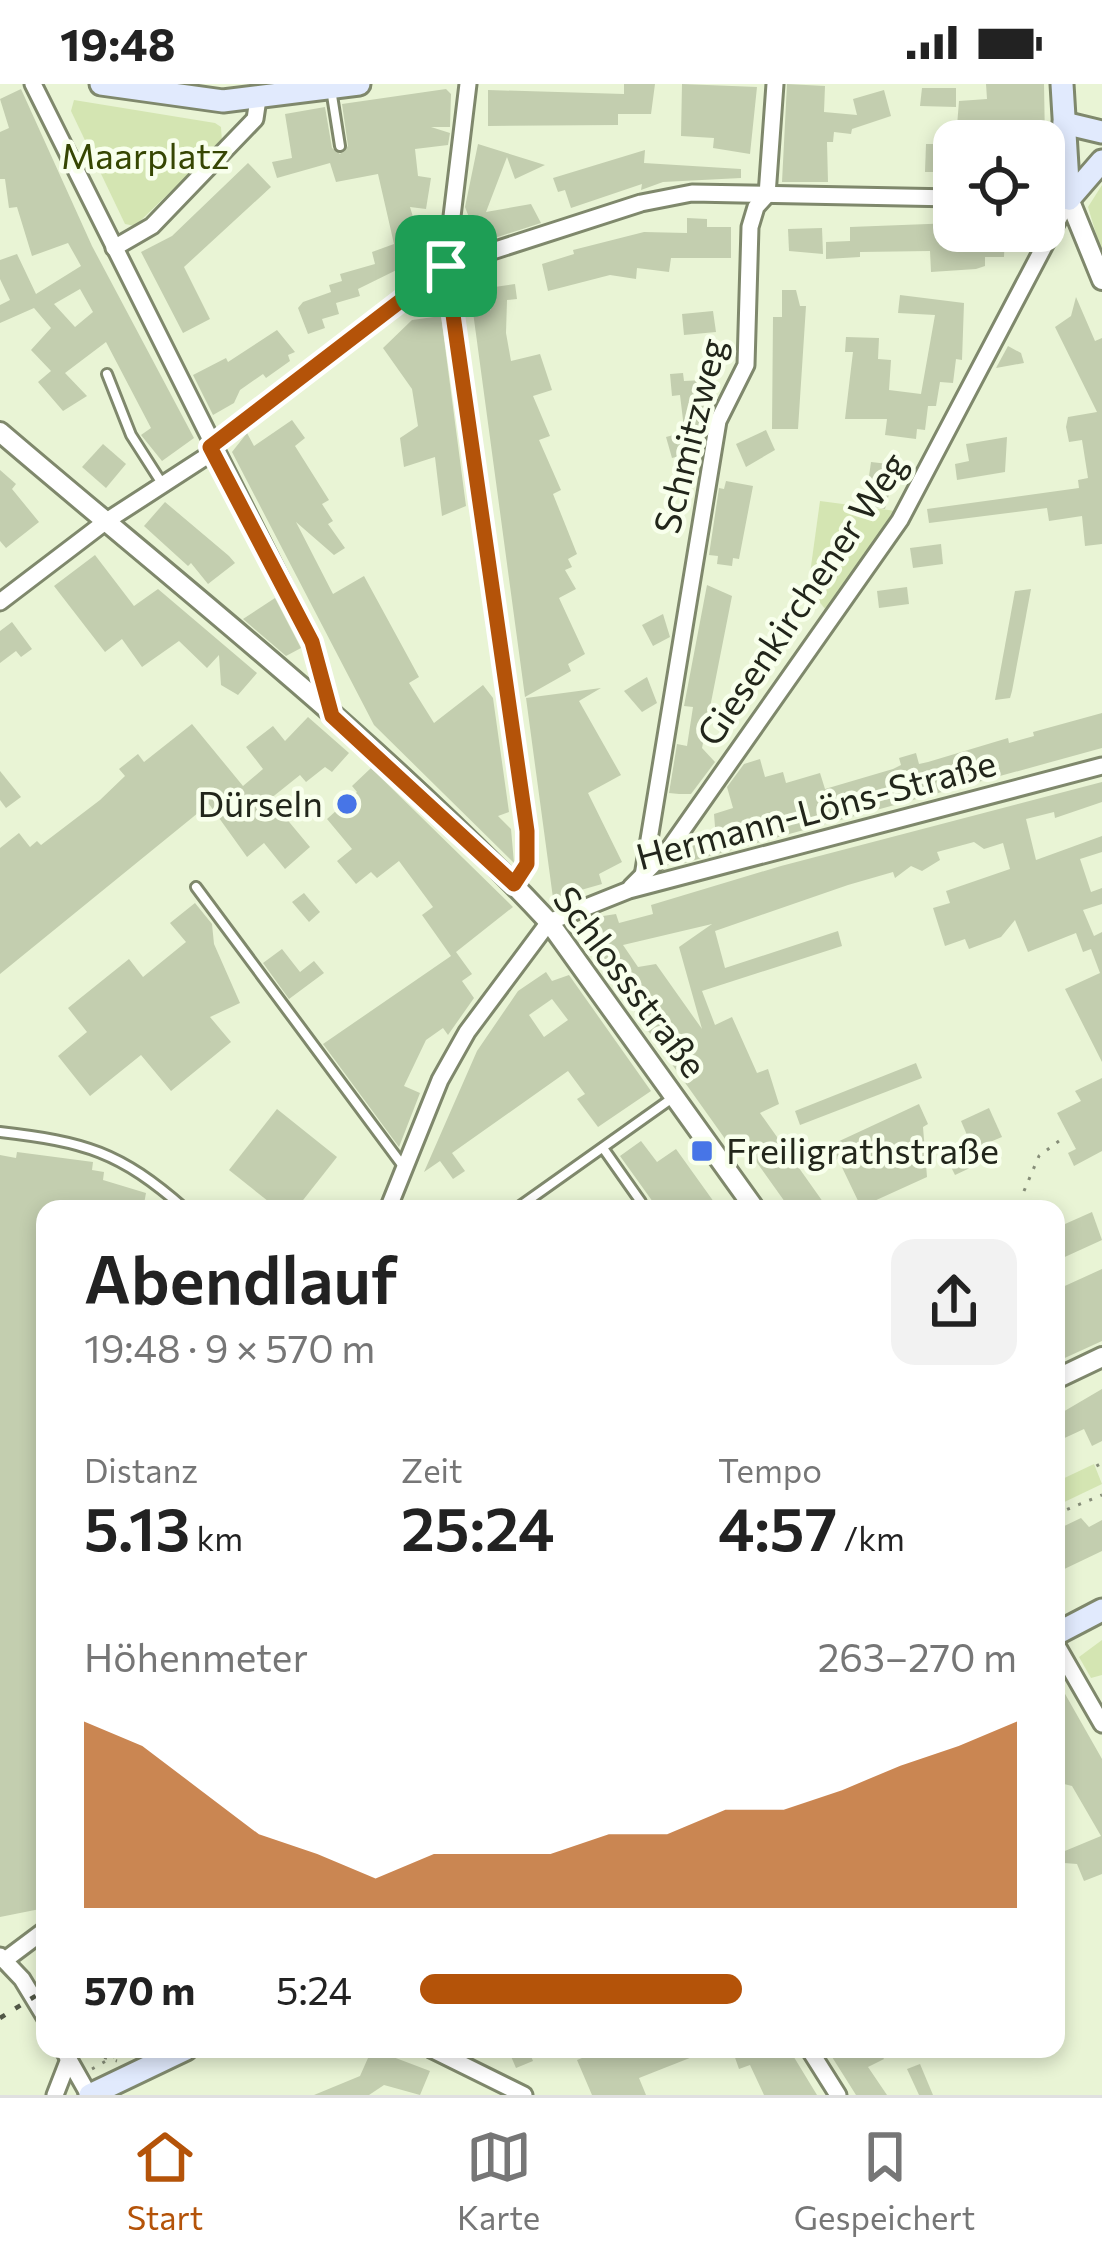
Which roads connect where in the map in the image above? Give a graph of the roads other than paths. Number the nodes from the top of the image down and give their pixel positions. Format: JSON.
{"nodes":[{"id":1,"x":33,"y":84,"type":"edge"},
{"id":2,"x":100,"y":84,"type":"edge"},
{"id":3,"x":359,"y":84,"type":"edge"},
{"id":4,"x":468,"y":84,"type":"edge"},
{"id":5,"x":775,"y":84,"type":"edge"},
{"id":6,"x":1062,"y":84,"type":"edge"},
{"id":7,"x":331,"y":88,"type":"junction"},
{"id":8,"x":258,"y":99,"type":"junction"},
{"id":9,"x":1064,"y":120,"type":"edge"},
{"id":10,"x":1065,"y":123,"type":"edge"},
{"id":11,"x":1102,"y":132,"type":"edge"},
{"id":12,"x":1065,"y":138,"type":"edge"},
{"id":13,"x":340,"y":146,"type":"dead end"},
{"id":14,"x":1102,"y":161,"type":"edge"},
{"id":15,"x":767,"y":195,"type":"junction"},
{"id":16,"x":933,"y":198,"type":"edge"},
{"id":17,"x":1065,"y":199,"type":"edge"},
{"id":18,"x":1069,"y":199,"type":"junction"},
{"id":19,"x":114,"y":248,"type":"junction"},
{"id":20,"x":446,"y":266,"type":"junction"},
{"id":21,"x":1102,"y":280,"type":"edge"},
{"id":22,"x":107,"y":374,"type":"dead end"},
{"id":23,"x":0,"y":432,"type":"edge"},
{"id":24,"x":212,"y":449,"type":"junction"},
{"id":25,"x":163,"y":487,"type":"junction"},
{"id":26,"x":105,"y":522,"type":"junction"},
{"id":27,"x":0,"y":602,"type":"edge"},
{"id":28,"x":332,"y":716,"type":"junction"},
{"id":29,"x":1102,"y":766,"type":"edge"},
{"id":30,"x":643,"y":876,"type":"junction"},
{"id":31,"x":514,"y":884,"type":"junction"},
{"id":32,"x":196,"y":886,"type":"dead end"},
{"id":33,"x":628,"y":890,"type":"junction"},
{"id":34,"x":549,"y":922,"type":"junction"},
{"id":35,"x":675,"y":1097,"type":"junction"},
{"id":36,"x":0,"y":1132,"type":"edge"},
{"id":37,"x":603,"y":1148,"type":"junction"},
{"id":38,"x":404,"y":1167,"type":"junction"},
{"id":39,"x":173,"y":1200,"type":"edge"},
{"id":40,"x":391,"y":1200,"type":"edge"},
{"id":41,"x":529,"y":1200,"type":"edge"},
{"id":42,"x":640,"y":1200,"type":"edge"},
{"id":43,"x":749,"y":1200,"type":"edge"},
{"id":44,"x":1102,"y":1357,"type":"edge"},
{"id":45,"x":1065,"y":1375,"type":"edge"},
{"id":46,"x":1102,"y":1610,"type":"edge"},
{"id":47,"x":1065,"y":1629,"type":"edge"},
{"id":48,"x":1065,"y":1660,"type":"edge"},
{"id":49,"x":1102,"y":1724,"type":"edge"},
{"id":50,"x":36,"y":1936,"type":"edge"},
{"id":51,"x":2,"y":1960,"type":"edge"},
{"id":52,"x":36,"y":2006,"type":"edge"},
{"id":53,"x":65,"y":2058,"type":"edge"},
{"id":54,"x":70,"y":2058,"type":"edge"},
{"id":55,"x":167,"y":2058,"type":"edge"},
{"id":56,"x":449,"y":2058,"type":"edge"},
{"id":57,"x":815,"y":2058,"type":"edge"},
{"id":58,"x":88,"y":2091,"type":"edge"},
{"id":59,"x":55,"y":2095,"type":"edge"},
{"id":60,"x":524,"y":2095,"type":"edge"},
{"id":61,"x":838,"y":2095,"type":"edge"}],
"edges":[{"from":1,"to":19,"type":"street"},
{"from":2,"to":8,"type":"main road"},
{"from":3,"to":7,"type":"main road"},
{"from":4,"to":20,"type":"street"},
{"from":5,"to":15,"type":"street","name":"Schmitzweg"},
{"from":6,"to":9,"type":"main road"},
{"from":7,"to":8,"type":"main road"},
{"from":7,"to":13,"type":"lane"},
{"from":8,"to":19,"type":"street"},
{"from":10,"to":11,"type":"main road"},
{"from":12,"to":18,"type":"main road"},
{"from":14,"to":18,"type":"main road"},
{"from":15,"to":16,"type":"street"},
{"from":15,"to":20,"type":"street"},
{"from":15,"to":30,"type":"street","name":"Schmitzweg"},
{"from":17,"to":18,"type":"street"},
{"from":18,"to":21,"type":"street"},
{"from":18,"to":30,"type":"street","name":"Giesenkirchener Weg"},
{"from":19,"to":24,"type":"street"},
{"from":20,"to":24,"type":"street"},
{"from":20,"to":31,"type":"street"},
{"from":22,"to":25,"type":"lane"},
{"from":23,"to":26,"type":"street","name":"Schlossstraße"},
{"from":24,"to":25,"type":"street"},
{"from":24,"to":28,"type":"street"},
{"from":25,"to":26,"type":"street"},
{"from":26,"to":27,"type":"street"},
{"from":26,"to":28,"type":"street","name":"Schlossstraße"},
{"from":28,"to":31,"type":"street","name":"Schlossstraße"},
{"from":29,"to":33,"type":"street","name":"Hermann-Löns-Straße"},
{"from":30,"to":33,"type":"street","name":"Giesenkirchener Weg"},
{"from":31,"to":34,"type":"street","name":"Schlossstraße"},
{"from":32,"to":38,"type":"lane"},
{"from":33,"to":34,"type":"street","name":"Hermann-Löns-Straße"},
{"from":34,"to":35,"type":"street","name":"Schlossstraße"},
{"from":34,"to":38,"type":"street"},
{"from":35,"to":37,"type":"lane"},
{"from":35,"to":43,"type":"street","name":"Schlossstraße"},
{"from":36,"to":39,"type":"lane"},
{"from":37,"to":41,"type":"lane"},
{"from":37,"to":42,"type":"lane"},
{"from":38,"to":40,"type":"street"},
{"from":44,"to":45,"type":"street"},
{"from":46,"to":47,"type":"main road"},
{"from":48,"to":49,"type":"street"},
{"from":50,"to":51,"type":"street"},
{"from":51,"to":52,"type":"street"},
{"from":53,"to":59,"type":"street"},
{"from":54,"to":58,"type":"street"},
{"from":55,"to":58,"type":"main road"},
{"from":56,"to":60,"type":"street"},
{"from":57,"to":61,"type":"street"}]}
